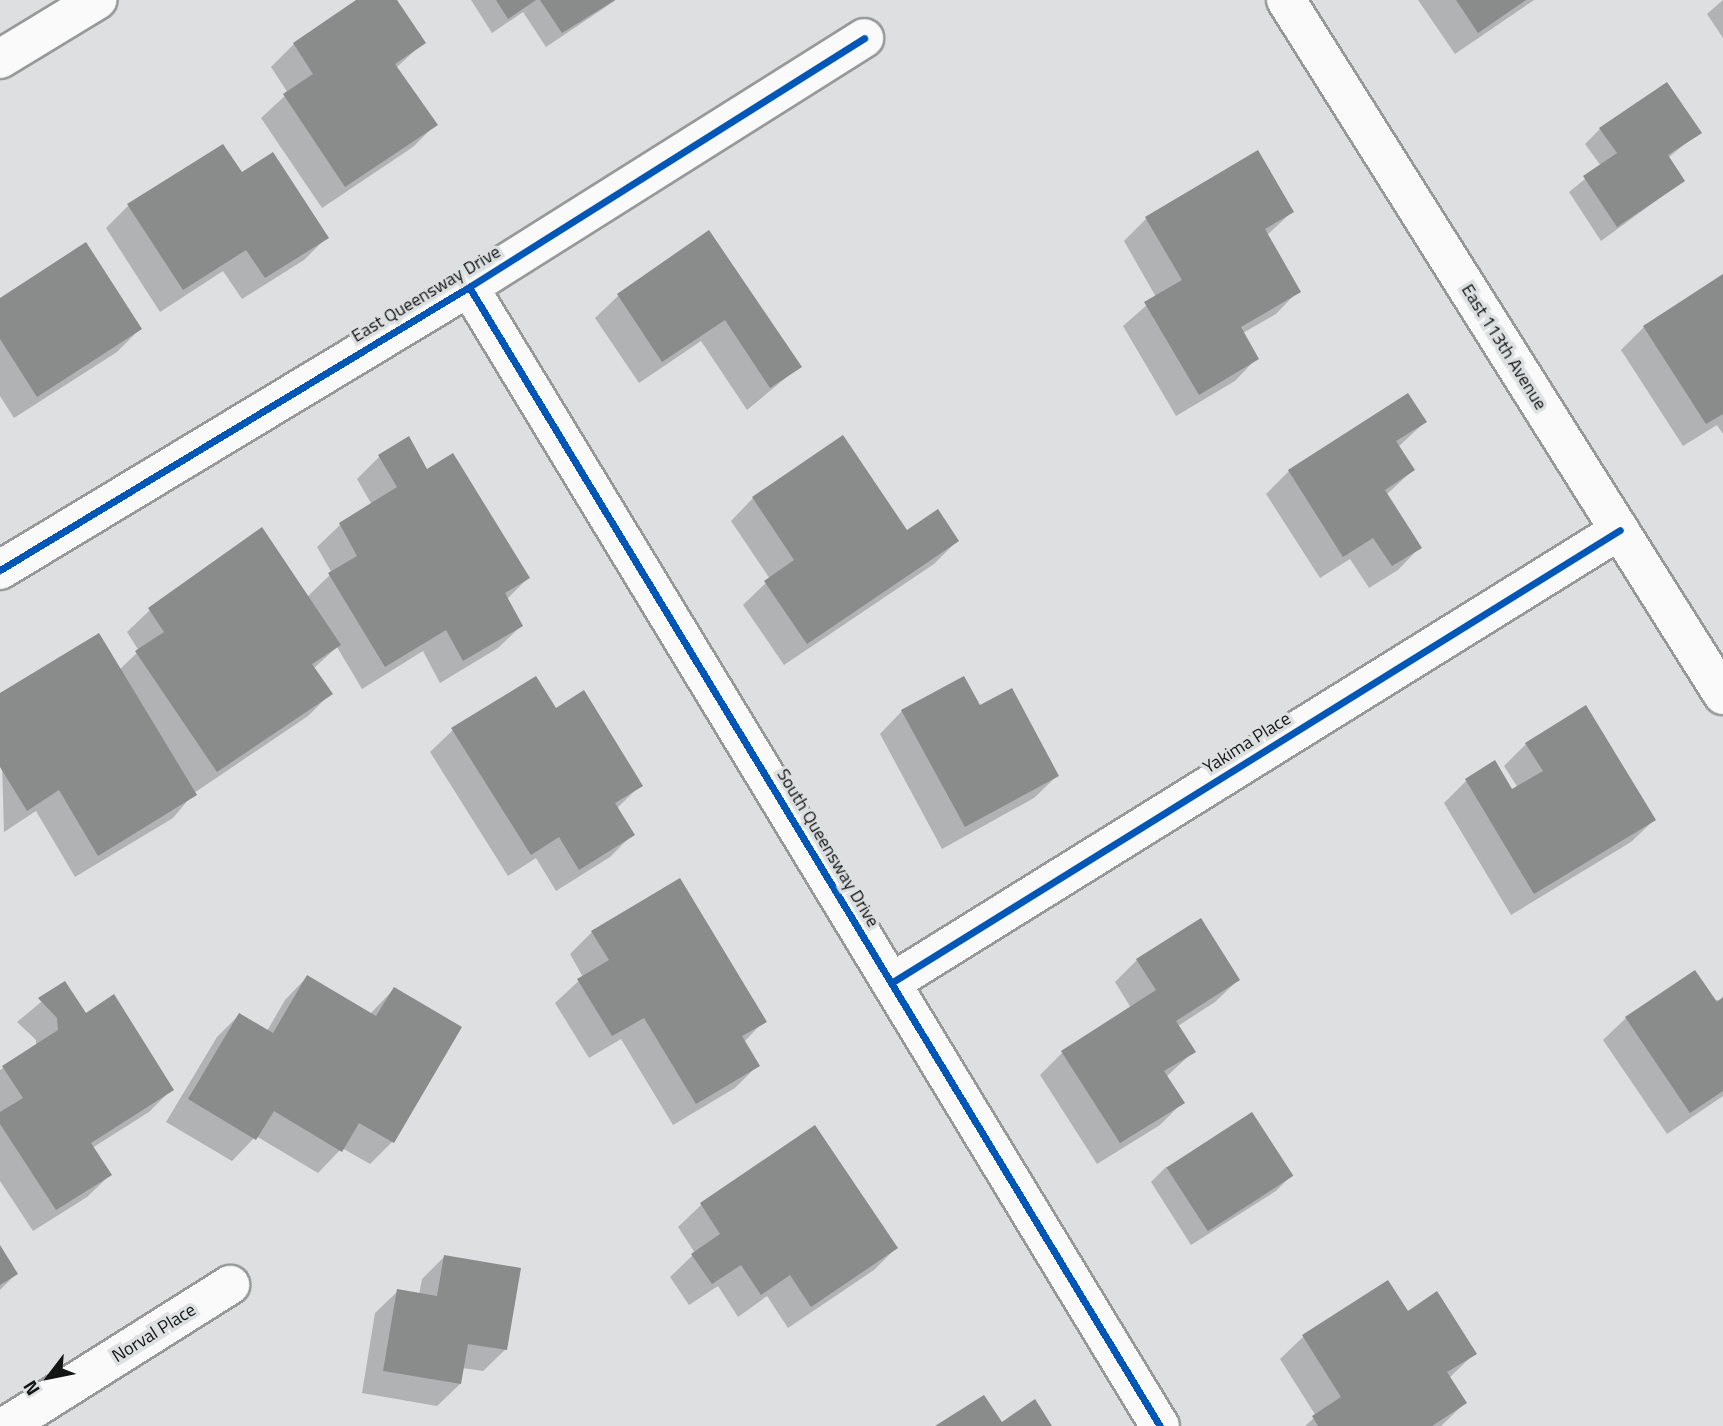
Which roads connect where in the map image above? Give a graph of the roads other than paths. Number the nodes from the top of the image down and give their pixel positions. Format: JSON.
{"nodes":[{"id":1,"x":97,"y":0,"type":"edge"},
{"id":2,"x":1286,"y":0,"type":"edge"},
{"id":3,"x":864,"y":38,"type":"dead end"},
{"id":4,"x":3,"y":50,"type":"edge"},
{"id":5,"x":469,"y":287,"type":"junction"},
{"id":6,"x":1620,"y":530,"type":"junction"},
{"id":7,"x":0,"y":570,"type":"edge"},
{"id":8,"x":1723,"y":695,"type":"edge"},
{"id":9,"x":891,"y":983,"type":"junction"},
{"id":10,"x":230,"y":1285,"type":"dead end"},
{"id":11,"x":6,"y":1426,"type":"edge"},
{"id":12,"x":1160,"y":1426,"type":"edge"}],
"edges":[{"from":1,"to":4,"type":"street"},
{"from":2,"to":6,"type":"street","name":"East 113th Avenue"},
{"from":3,"to":5,"type":"street","name":"East Queensway Drive"},
{"from":5,"to":7,"type":"street","name":"East Queensway Drive"},
{"from":5,"to":9,"type":"street","name":"South Queensway Drive"},
{"from":6,"to":8,"type":"street","name":"East 113th Avenue"},
{"from":6,"to":9,"type":"street","name":"Yakima Place"},
{"from":9,"to":12,"type":"street","name":"South Queensway Drive"},
{"from":10,"to":11,"type":"street","name":"Norval Place"}]}
